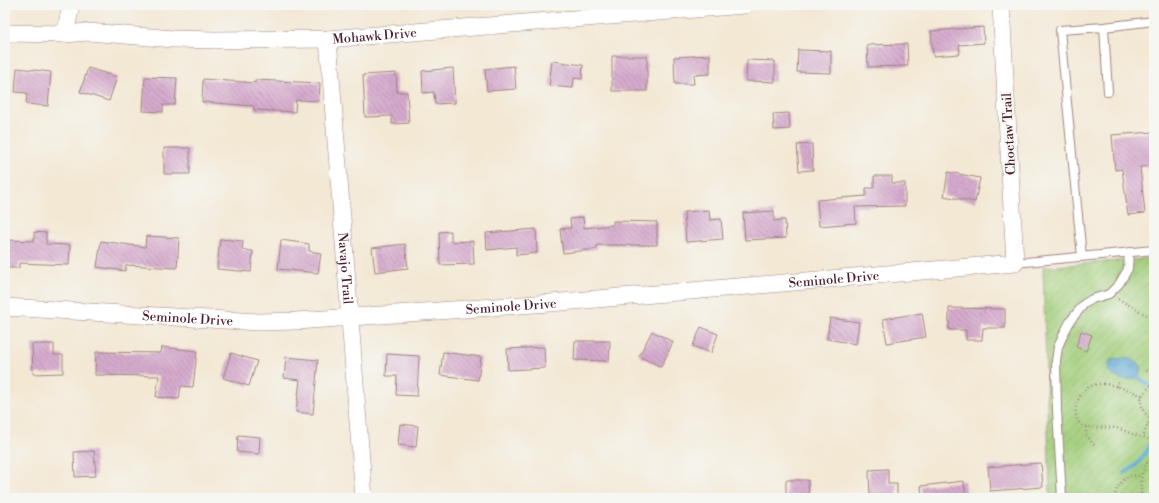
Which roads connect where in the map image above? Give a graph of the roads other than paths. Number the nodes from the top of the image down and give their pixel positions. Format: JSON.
{"nodes":[{"id":1,"x":71,"y":5,"type":"edge"},
{"id":2,"x":744,"y":5,"type":"edge"},
{"id":3,"x":1001,"y":5,"type":"edge"},
{"id":4,"x":1154,"y":21,"type":"edge"},
{"id":5,"x":1104,"y":27,"type":"junction"},
{"id":6,"x":5,"y":33,"type":"edge"},
{"id":7,"x":65,"y":34,"type":"junction"},
{"id":8,"x":328,"y":39,"type":"junction"},
{"id":9,"x":1108,"y":92,"type":"dead end"},
{"id":10,"x":1154,"y":250,"type":"edge"},
{"id":11,"x":1129,"y":252,"type":"junction"},
{"id":12,"x":1082,"y":257,"type":"junction"},
{"id":13,"x":1015,"y":263,"type":"junction"},
{"id":14,"x":5,"y":307,"type":"edge"},
{"id":15,"x":349,"y":317,"type":"junction"},
{"id":16,"x":364,"y":498,"type":"edge"},
{"id":17,"x":1062,"y":498,"type":"edge"}],
"edges":[{"from":1,"to":7,"type":"street"},
{"from":2,"to":8,"type":"street","name":"Mohawk Drive"},
{"from":3,"to":13,"type":"street","name":"Choctaw Trail"},
{"from":4,"to":5,"type":"lane"},
{"from":5,"to":9,"type":"lane"},
{"from":5,"to":12,"type":"lane"},
{"from":6,"to":7,"type":"street","name":"Mohawk Drive"},
{"from":7,"to":8,"type":"street","name":"Mohawk Drive"},
{"from":8,"to":15,"type":"street","name":"Navajo Trail"},
{"from":10,"to":11,"type":"lane"},
{"from":11,"to":12,"type":"lane"},
{"from":11,"to":17,"type":"lane"},
{"from":12,"to":13,"type":"lane"},
{"from":13,"to":15,"type":"street","name":"Seminole Drive"},
{"from":14,"to":15,"type":"street","name":"Seminole Drive"},
{"from":15,"to":16,"type":"street","name":"Navajo Trail"}]}
